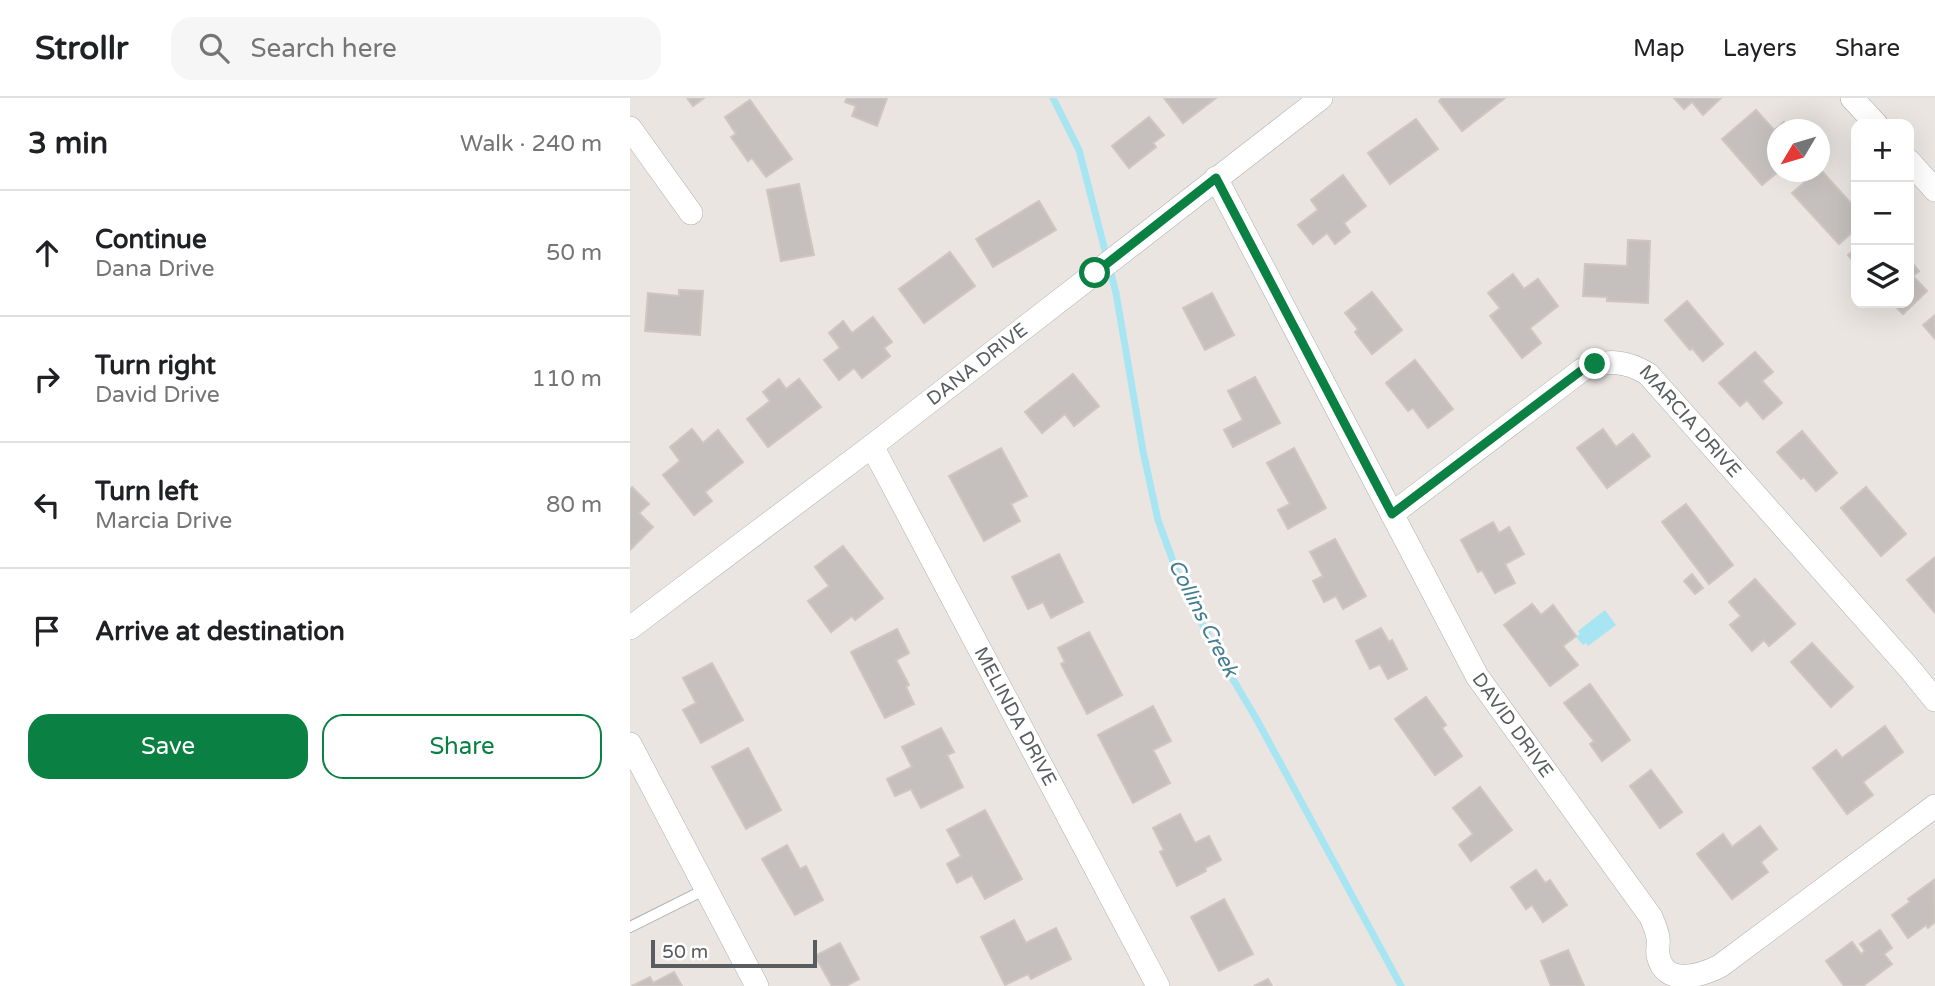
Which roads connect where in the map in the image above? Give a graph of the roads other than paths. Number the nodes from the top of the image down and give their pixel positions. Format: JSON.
{"nodes":[{"id":1,"x":1321,"y":98,"type":"edge"},
{"id":2,"x":1852,"y":98,"type":"edge"},
{"id":3,"x":1871,"y":119,"type":"edge"},
{"id":4,"x":630,"y":128,"type":"edge"},
{"id":5,"x":1914,"y":167,"type":"edge"},
{"id":6,"x":1216,"y":178,"type":"junction"},
{"id":7,"x":1935,"y":190,"type":"edge"},
{"id":8,"x":691,"y":213,"type":"dead end"},
{"id":9,"x":872,"y":446,"type":"junction"},
{"id":10,"x":1392,"y":514,"type":"junction"},
{"id":11,"x":630,"y":628,"type":"edge"},
{"id":12,"x":1935,"y":700,"type":"edge"},
{"id":13,"x":630,"y":744,"type":"edge"},
{"id":14,"x":1935,"y":806,"type":"edge"},
{"id":15,"x":706,"y":889,"type":"junction"},
{"id":16,"x":630,"y":927,"type":"edge"},
{"id":17,"x":757,"y":986,"type":"edge"},
{"id":18,"x":1158,"y":986,"type":"edge"}],
"edges":[{"from":1,"to":6,"type":"street","name":"DANA DRIVE"},
{"from":2,"to":3,"type":"street"},
{"from":4,"to":8,"type":"street"},
{"from":5,"to":7,"type":"street"},
{"from":6,"to":9,"type":"street","name":"DANA DRIVE"},
{"from":6,"to":10,"type":"street","name":"DAVID DRIVE"},
{"from":9,"to":11,"type":"street","name":"DANA DRIVE"},
{"from":9,"to":18,"type":"street","name":"MELINDA DRIVE"},
{"from":10,"to":12,"type":"street","name":"MARCIA DRIVE"},
{"from":10,"to":14,"type":"street","name":"DAVID DRIVE"},
{"from":13,"to":15,"type":"street"},
{"from":15,"to":16,"type":"lane"},
{"from":15,"to":17,"type":"street"}]}
